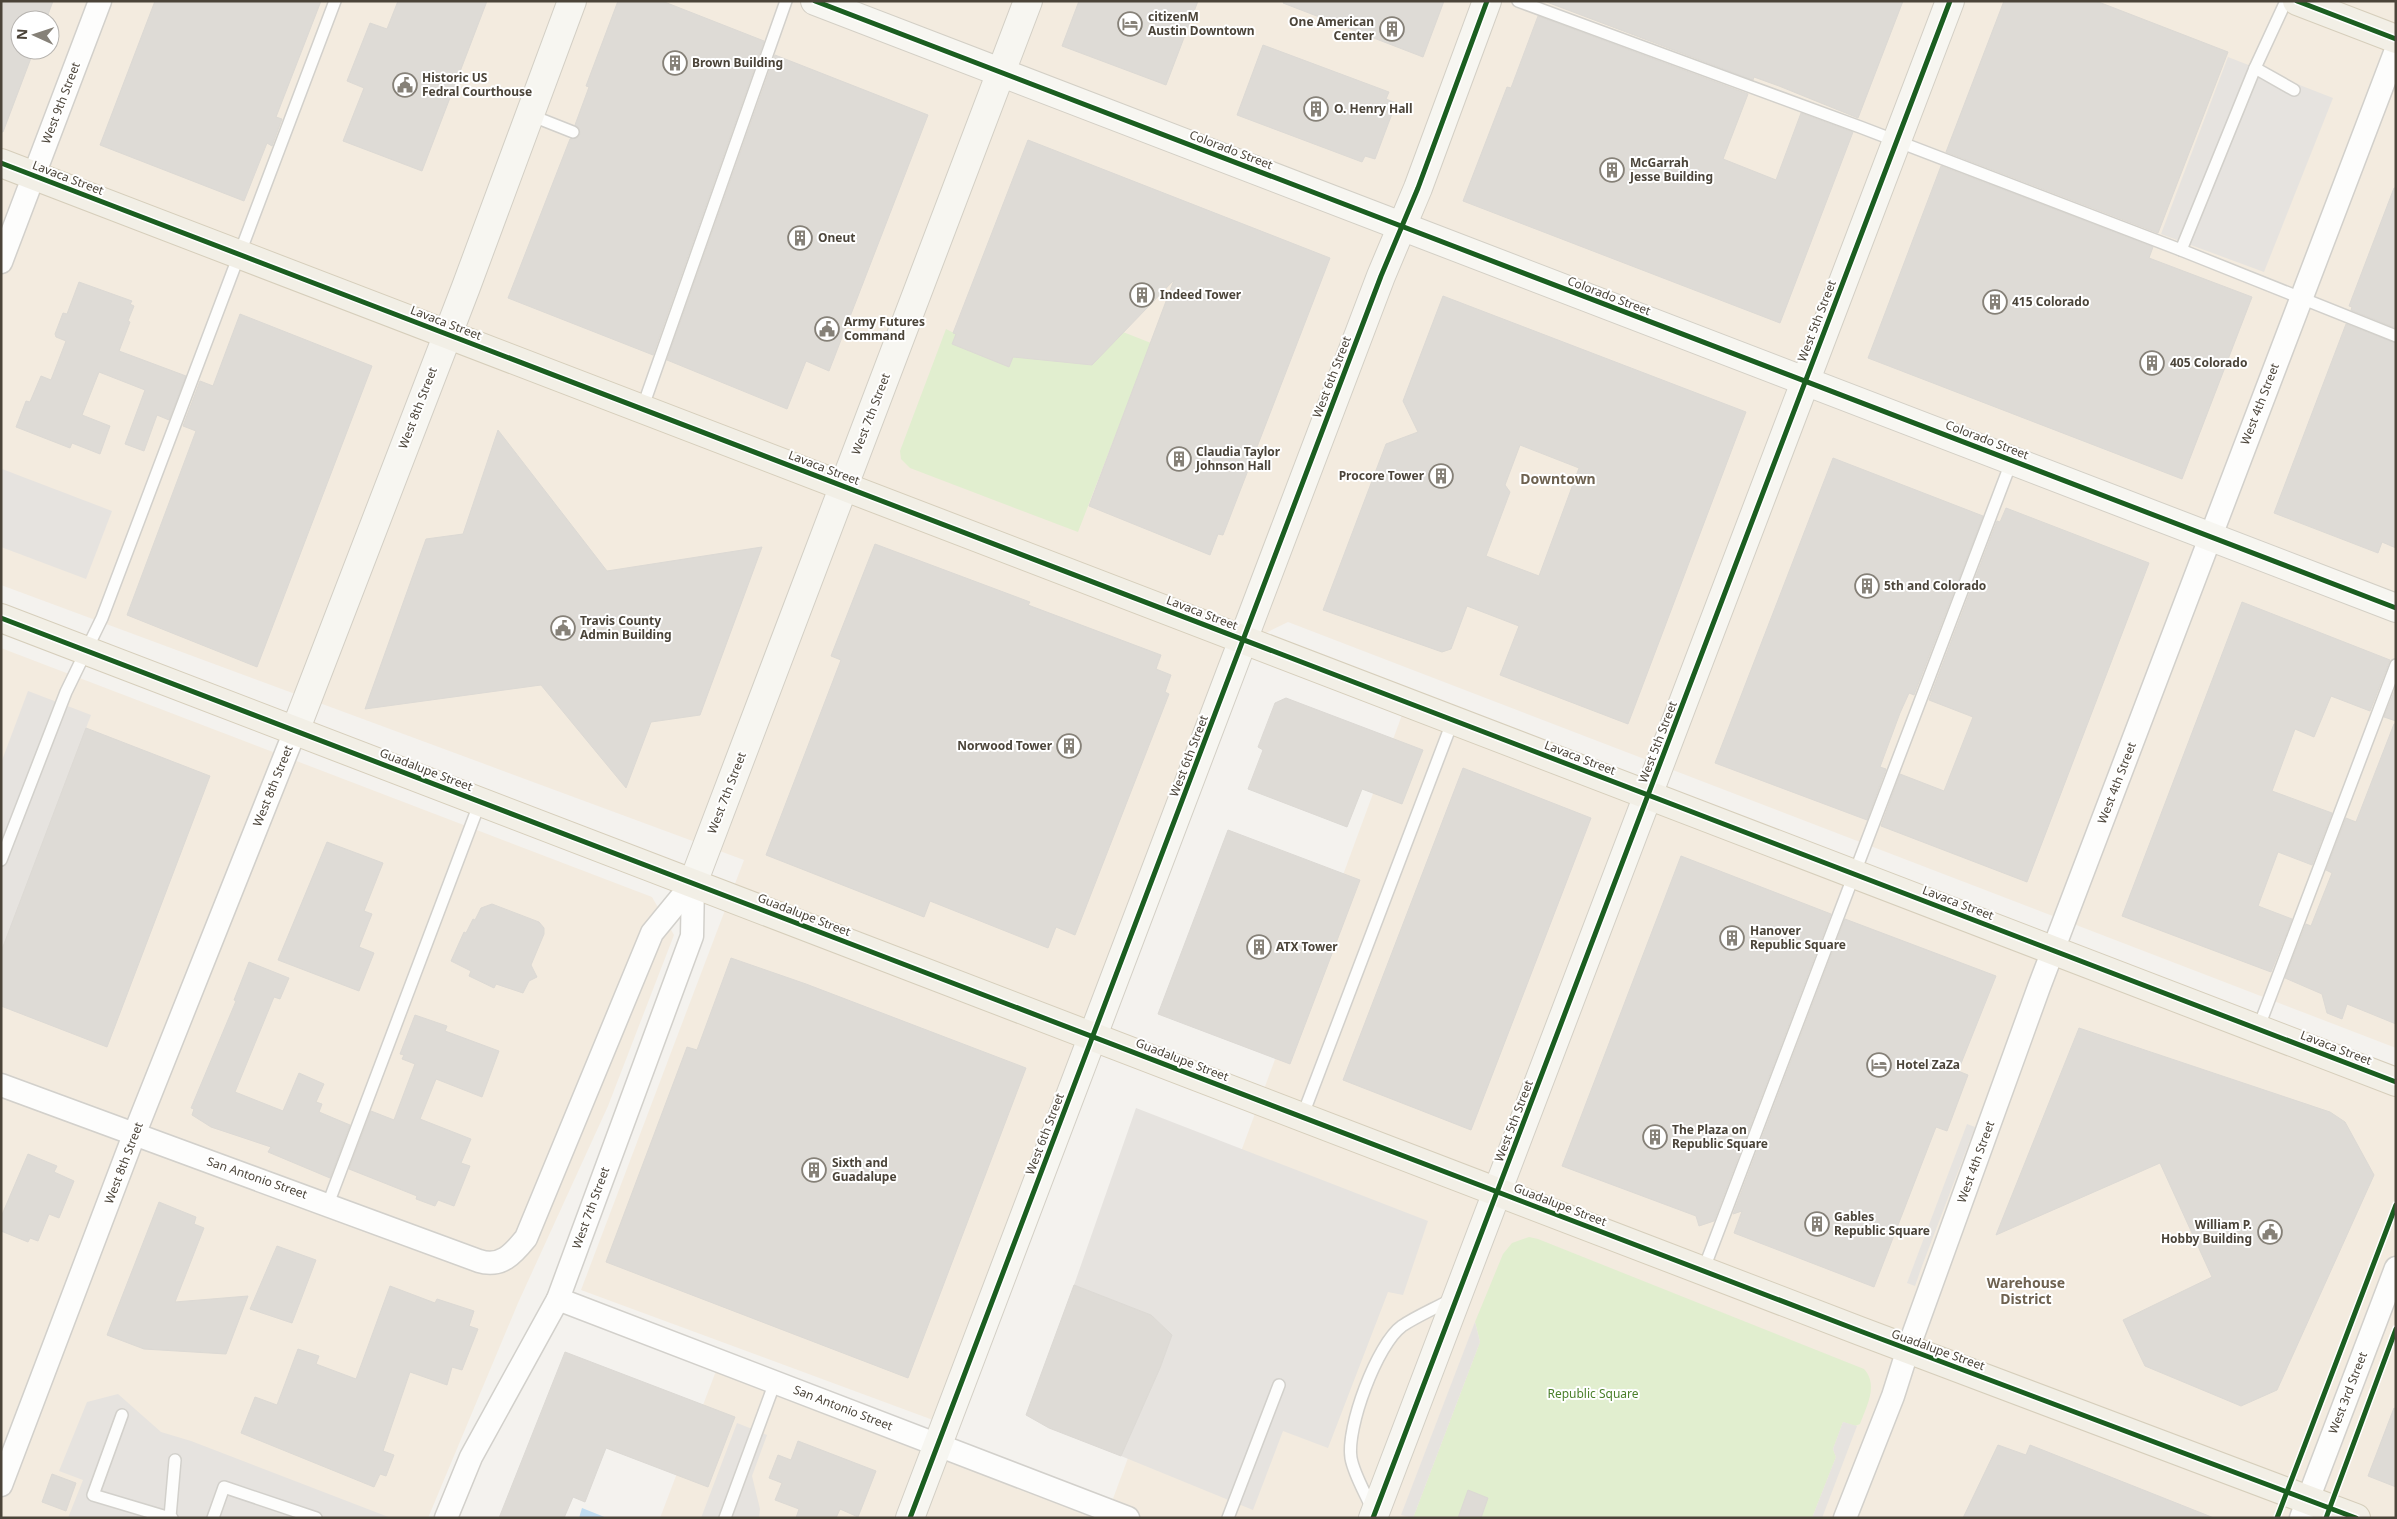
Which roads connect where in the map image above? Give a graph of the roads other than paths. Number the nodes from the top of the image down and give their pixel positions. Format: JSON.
{"nodes":[{"id":1,"x":100,"y":1,"type":"edge"},
{"id":2,"x":335,"y":1,"type":"edge"},
{"id":3,"x":572,"y":1,"type":"edge"},
{"id":4,"x":786,"y":1,"type":"edge"},
{"id":5,"x":815,"y":1,"type":"edge"},
{"id":6,"x":1028,"y":1,"type":"edge"},
{"id":7,"x":1487,"y":1,"type":"edge"},
{"id":8,"x":1518,"y":1,"type":"edge"},
{"id":9,"x":1950,"y":1,"type":"edge"},
{"id":10,"x":2286,"y":1,"type":"edge"},
{"id":11,"x":2297,"y":1,"type":"edge"},
{"id":12,"x":2396,"y":39,"type":"edge"},
{"id":13,"x":2396,"y":50,"type":"edge"},
{"id":14,"x":2256,"y":68,"type":"junction"},
{"id":15,"x":1000,"y":72,"type":"junction"},
{"id":16,"x":2294,"y":90,"type":"dead end"},
{"id":17,"x":529,"y":114,"type":"junction"},
{"id":18,"x":573,"y":132,"type":"dead end"},
{"id":19,"x":1896,"y":141,"type":"junction"},
{"id":20,"x":1,"y":163,"type":"edge"},
{"id":21,"x":34,"y":176,"type":"junction"},
{"id":22,"x":1401,"y":226,"type":"junction"},
{"id":23,"x":2181,"y":250,"type":"junction"},
{"id":24,"x":238,"y":254,"type":"junction"},
{"id":25,"x":1,"y":262,"type":"edge"},
{"id":26,"x":2301,"y":299,"type":"junction"},
{"id":27,"x":446,"y":334,"type":"junction"},
{"id":28,"x":2396,"y":336,"type":"edge"},
{"id":29,"x":1805,"y":381,"type":"junction"},
{"id":30,"x":642,"y":409,"type":"junction"},
{"id":31,"x":2012,"y":460,"type":"junction"},
{"id":32,"x":843,"y":486,"type":"junction"},
{"id":33,"x":2211,"y":536,"type":"junction"},
{"id":34,"x":2396,"y":608,"type":"edge"},
{"id":35,"x":1,"y":618,"type":"edge"},
{"id":36,"x":1244,"y":640,"type":"junction"},
{"id":37,"x":84,"y":651,"type":"junction"},
{"id":38,"x":2396,"y":665,"type":"edge"},
{"id":39,"x":1454,"y":720,"type":"junction"},
{"id":40,"x":295,"y":731,"type":"junction"},
{"id":41,"x":1648,"y":795,"type":"junction"},
{"id":42,"x":480,"y":802,"type":"junction"},
{"id":43,"x":1,"y":860,"type":"edge"},
{"id":44,"x":1854,"y":874,"type":"junction"},
{"id":45,"x":692,"y":883,"type":"junction"},
{"id":46,"x":2053,"y":950,"type":"junction"},
{"id":47,"x":2258,"y":1029,"type":"junction"},
{"id":48,"x":1093,"y":1037,"type":"junction"},
{"id":49,"x":2396,"y":1082,"type":"edge"},
{"id":50,"x":1,"y":1085,"type":"edge"},
{"id":51,"x":1302,"y":1117,"type":"junction"},
{"id":52,"x":134,"y":1135,"type":"junction"},
{"id":53,"x":1497,"y":1192,"type":"junction"},
{"id":54,"x":328,"y":1204,"type":"junction"},
{"id":55,"x":512,"y":1256,"type":"joint"},
{"id":56,"x":2396,"y":1268,"type":"edge"},
{"id":57,"x":1703,"y":1271,"type":"junction"},
{"id":58,"x":1457,"y":1297,"type":"junction"},
{"id":59,"x":558,"y":1299,"type":"junction"},
{"id":60,"x":1908,"y":1349,"type":"junction"},
{"id":61,"x":775,"y":1382,"type":"junction"},
{"id":62,"x":1279,"y":1385,"type":"dead end"},
{"id":63,"x":122,"y":1415,"type":"dead end"},
{"id":64,"x":938,"y":1445,"type":"junction"},
{"id":65,"x":176,"y":1460,"type":"dead end"},
{"id":66,"x":1,"y":1485,"type":"edge"},
{"id":67,"x":2305,"y":1509,"type":"edge"},
{"id":68,"x":1374,"y":1516,"type":"edge"},
{"id":69,"x":170,"y":1518,"type":"edge"},
{"id":70,"x":213,"y":1518,"type":"edge"},
{"id":71,"x":316,"y":1518,"type":"edge"},
{"id":72,"x":446,"y":1518,"type":"edge"},
{"id":73,"x":725,"y":1518,"type":"edge"},
{"id":74,"x":910,"y":1518,"type":"edge"},
{"id":75,"x":1128,"y":1518,"type":"edge"},
{"id":76,"x":1228,"y":1518,"type":"edge"},
{"id":77,"x":1844,"y":1518,"type":"edge"},
{"id":78,"x":2356,"y":1518,"type":"edge"}],
"edges":[{"from":1,"to":21,"type":"street","name":"West 9th Street"},
{"from":2,"to":24,"type":"lane"},
{"from":3,"to":17,"type":"main road","name":"West 8th Street"},
{"from":4,"to":30,"type":"lane"},
{"from":5,"to":15,"type":"main road","name":"Colorado Street"},
{"from":6,"to":15,"type":"main road","name":"West 7th Street"},
{"from":7,"to":22,"type":"main road","name":"West 6th Street"},
{"from":8,"to":19,"type":"lane"},
{"from":9,"to":19,"type":"main road","name":"West 5th Street"},
{"from":10,"to":14,"type":"lane"},
{"from":11,"to":12,"type":"main road"},
{"from":13,"to":26,"type":"street","name":"West 4th Street"},
{"from":14,"to":16,"type":"lane"},
{"from":14,"to":23,"type":"lane"},
{"from":15,"to":22,"type":"main road","name":"Colorado Street"},
{"from":15,"to":32,"type":"main road","name":"West 7th Street"},
{"from":17,"to":18,"type":"lane"},
{"from":17,"to":27,"type":"main road","name":"West 8th Street"},
{"from":19,"to":23,"type":"lane"},
{"from":19,"to":29,"type":"main road","name":"West 5th Street"},
{"from":20,"to":21,"type":"main road","name":"Lavaca Street"},
{"from":21,"to":24,"type":"main road","name":"Lavaca Street"},
{"from":21,"to":25,"type":"street","name":"West 9th Street"},
{"from":22,"to":29,"type":"main road","name":"Colorado Street"},
{"from":22,"to":36,"type":"main road","name":"West 6th Street"},
{"from":23,"to":26,"type":"lane"},
{"from":24,"to":27,"type":"main road","name":"Lavaca Street"},
{"from":24,"to":37,"type":"lane"},
{"from":26,"to":28,"type":"lane"},
{"from":26,"to":33,"type":"street","name":"West 4th Street"},
{"from":27,"to":30,"type":"main road","name":"Lavaca Street"},
{"from":27,"to":40,"type":"main road","name":"West 8th Street"},
{"from":29,"to":31,"type":"main road","name":"Colorado Street"},
{"from":29,"to":41,"type":"main road","name":"West 5th Street"},
{"from":30,"to":32,"type":"main road","name":"Lavaca Street"},
{"from":31,"to":33,"type":"main road","name":"Colorado Street"},
{"from":31,"to":44,"type":"lane"},
{"from":32,"to":36,"type":"main road","name":"Lavaca Street"},
{"from":32,"to":45,"type":"main road","name":"West 7th Street"},
{"from":33,"to":34,"type":"main road","name":"Colorado Street"},
{"from":33,"to":46,"type":"street","name":"West 4th Street"},
{"from":35,"to":37,"type":"main road","name":"Guadalupe Street"},
{"from":36,"to":39,"type":"main road","name":"Lavaca Street"},
{"from":36,"to":48,"type":"main road","name":"West 6th Street"},
{"from":37,"to":40,"type":"main road","name":"Guadalupe Street"},
{"from":37,"to":43,"type":"lane"},
{"from":38,"to":47,"type":"lane"},
{"from":39,"to":41,"type":"main road","name":"Lavaca Street"},
{"from":39,"to":51,"type":"lane"},
{"from":40,"to":42,"type":"main road","name":"Guadalupe Street"},
{"from":40,"to":52,"type":"street","name":"West 8th Street"},
{"from":41,"to":44,"type":"main road","name":"Lavaca Street"},
{"from":41,"to":53,"type":"main road","name":"West 5th Street"},
{"from":42,"to":45,"type":"main road","name":"Guadalupe Street"},
{"from":42,"to":54,"type":"lane"},
{"from":44,"to":46,"type":"main road","name":"Lavaca Street"},
{"from":44,"to":57,"type":"lane"},
{"from":45,"to":48,"type":"main road","name":"Guadalupe Street"},
{"from":45,"to":55,"type":"street","name":"West 7th Street"},
{"from":45,"to":59,"type":"street","name":"West 7th Street"},
{"from":46,"to":47,"type":"main road","name":"Lavaca Street"},
{"from":46,"to":60,"type":"street","name":"West 4th Street"},
{"from":47,"to":49,"type":"main road","name":"Lavaca Street"},
{"from":48,"to":51,"type":"main road","name":"Guadalupe Street"},
{"from":48,"to":64,"type":"main road","name":"West 6th Street"},
{"from":50,"to":52,"type":"street","name":"San Antonio Street"},
{"from":51,"to":53,"type":"main road","name":"Guadalupe Street"},
{"from":52,"to":54,"type":"street","name":"San Antonio Street"},
{"from":52,"to":66,"type":"street","name":"West 8th Street"},
{"from":53,"to":57,"type":"main road","name":"Guadalupe Street"},
{"from":53,"to":58,"type":"main road","name":"West 5th Street"},
{"from":54,"to":55,"type":"street","name":"San Antonio Street"},
{"from":56,"to":67,"type":"street","name":"West 3rd Street"},
{"from":57,"to":60,"type":"main road","name":"Guadalupe Street"},
{"from":58,"to":68,"type":"main road","name":"West 5th Street"},
{"from":58,"to":68,"type":"lane"},
{"from":59,"to":61,"type":"street","name":"San Antonio Street"},
{"from":59,"to":72,"type":"street","name":"West 7th Street"},
{"from":60,"to":67,"type":"main road","name":"Guadalupe Street"},
{"from":60,"to":77,"type":"street","name":"West 4th Street"},
{"from":61,"to":64,"type":"street","name":"San Antonio Street"},
{"from":61,"to":73,"type":"lane"},
{"from":62,"to":76,"type":"lane"},
{"from":63,"to":69,"type":"lane"},
{"from":64,"to":74,"type":"main road","name":"West 6th Street"},
{"from":64,"to":75,"type":"street","name":"San Antonio Street"},
{"from":65,"to":69,"type":"lane"},
{"from":67,"to":78,"type":"main road","name":"Guadalupe Street"},
{"from":70,"to":71,"type":"lane"}]}
